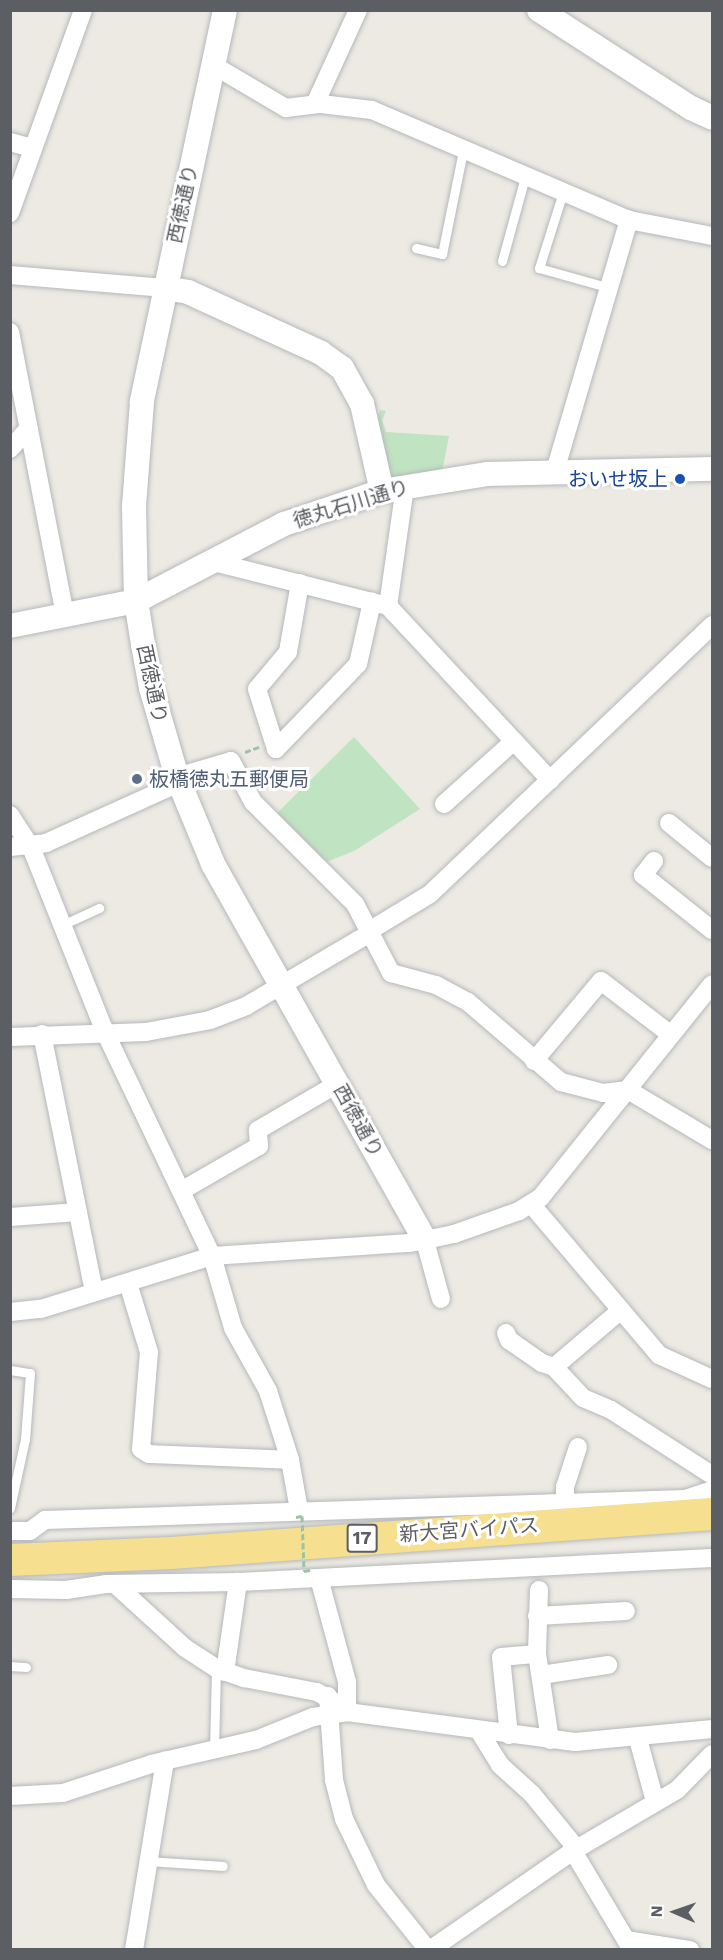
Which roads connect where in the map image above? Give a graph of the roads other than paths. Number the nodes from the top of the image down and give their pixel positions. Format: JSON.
{"nodes":[{"id":1,"x":83,"y":10,"type":"edge"},
{"id":2,"x":225,"y":10,"type":"edge"},
{"id":3,"x":358,"y":10,"type":"edge"},
{"id":4,"x":539,"y":10,"type":"edge"},
{"id":5,"x":213,"y":65,"type":"junction"},
{"id":6,"x":315,"y":104,"type":"junction"},
{"id":7,"x":712,"y":118,"type":"edge"},
{"id":8,"x":10,"y":142,"type":"edge"},
{"id":9,"x":32,"y":148,"type":"junction"},
{"id":10,"x":463,"y":150,"type":"junction"},
{"id":11,"x":525,"y":177,"type":"junction"},
{"id":12,"x":562,"y":192,"type":"junction"},
{"id":13,"x":10,"y":213,"type":"edge"},
{"id":14,"x":629,"y":220,"type":"junction"},
{"id":15,"x":712,"y":237,"type":"edge"},
{"id":16,"x":416,"y":248,"type":"dead end"},
{"id":17,"x":502,"y":261,"type":"dead end"},
{"id":18,"x":10,"y":275,"type":"edge"},
{"id":19,"x":164,"y":288,"type":"junction"},
{"id":20,"x":610,"y":288,"type":"junction"},
{"id":21,"x":10,"y":332,"type":"edge"},
{"id":22,"x":29,"y":428,"type":"junction"},
{"id":23,"x":10,"y":449,"type":"edge"},
{"id":24,"x":712,"y":469,"type":"edge"},
{"id":25,"x":555,"y":471,"type":"junction"},
{"id":26,"x":394,"y":488,"type":"junction"},
{"id":27,"x":210,"y":561,"type":"junction"},
{"id":28,"x":300,"y":583,"type":"junction"},
{"id":29,"x":136,"y":601,"type":"junction"},
{"id":30,"x":380,"y":604,"type":"junction"},
{"id":31,"x":65,"y":615,"type":"junction"},
{"id":32,"x":712,"y":625,"type":"edge"},
{"id":33,"x":10,"y":626,"type":"edge"},
{"id":34,"x":513,"y":741,"type":"junction"},
{"id":35,"x":178,"y":780,"type":"junction"},
{"id":36,"x":549,"y":780,"type":"junction"},
{"id":37,"x":444,"y":804,"type":"dead end"},
{"id":38,"x":10,"y":815,"type":"edge"},
{"id":39,"x":669,"y":823,"type":"dead end"},
{"id":40,"x":10,"y":847,"type":"edge"},
{"id":41,"x":31,"y":847,"type":"junction"},
{"id":42,"x":712,"y":858,"type":"edge"},
{"id":43,"x":654,"y":861,"type":"dead end"},
{"id":44,"x":99,"y":908,"type":"dead end"},
{"id":45,"x":62,"y":925,"type":"junction"},
{"id":46,"x":712,"y":930,"type":"edge"},
{"id":47,"x":370,"y":932,"type":"junction"},
{"id":48,"x":712,"y":984,"type":"edge"},
{"id":49,"x":281,"y":985,"type":"junction"},
{"id":50,"x":105,"y":1032,"type":"junction"},
{"id":51,"x":42,"y":1034,"type":"junction"},
{"id":52,"x":672,"y":1035,"type":"junction"},
{"id":53,"x":10,"y":1037,"type":"edge"},
{"id":54,"x":534,"y":1061,"type":"junction"},
{"id":55,"x":338,"y":1084,"type":"junction"},
{"id":56,"x":628,"y":1090,"type":"junction"},
{"id":57,"x":712,"y":1140,"type":"edge"},
{"id":58,"x":181,"y":1191,"type":"junction"},
{"id":59,"x":531,"y":1204,"type":"junction"},
{"id":60,"x":78,"y":1212,"type":"junction"},
{"id":61,"x":10,"y":1217,"type":"edge"},
{"id":62,"x":425,"y":1240,"type":"junction"},
{"id":63,"x":212,"y":1256,"type":"junction"},
{"id":64,"x":128,"y":1283,"type":"junction"},
{"id":65,"x":94,"y":1292,"type":"junction"},
{"id":66,"x":441,"y":1299,"type":"dead end"},
{"id":67,"x":621,"y":1310,"type":"junction"},
{"id":68,"x":10,"y":1312,"type":"edge"},
{"id":69,"x":506,"y":1333,"type":"dead end"},
{"id":70,"x":555,"y":1367,"type":"junction"},
{"id":71,"x":10,"y":1370,"type":"edge"},
{"id":72,"x":712,"y":1378,"type":"edge"},
{"id":73,"x":578,"y":1447,"type":"dead end"},
{"id":74,"x":290,"y":1460,"type":"junction"},
{"id":75,"x":712,"y":1475,"type":"edge"},
{"id":76,"x":712,"y":1490,"type":"edge"},
{"id":77,"x":686,"y":1499,"type":"junction"},
{"id":78,"x":712,"y":1499,"type":"edge"},
{"id":79,"x":565,"y":1502,"type":"junction"},
{"id":80,"x":10,"y":1508,"type":"edge"},
{"id":81,"x":297,"y":1513,"type":"junction"},
{"id":82,"x":712,"y":1514,"type":"edge"},
{"id":83,"x":10,"y":1531,"type":"edge"},
{"id":84,"x":712,"y":1533,"type":"edge"},
{"id":85,"x":712,"y":1558,"type":"edge"},
{"id":86,"x":10,"y":1560,"type":"edge"},
{"id":87,"x":10,"y":1572,"type":"edge"},
{"id":88,"x":315,"y":1574,"type":"junction"},
{"id":89,"x":238,"y":1582,"type":"junction"},
{"id":90,"x":115,"y":1584,"type":"junction"},
{"id":91,"x":10,"y":1589,"type":"edge"},
{"id":92,"x":539,"y":1590,"type":"dead end"},
{"id":93,"x":626,"y":1611,"type":"dead end"},
{"id":94,"x":537,"y":1616,"type":"junction"},
{"id":95,"x":537,"y":1654,"type":"junction"},
{"id":96,"x":608,"y":1665,"type":"dead end"},
{"id":97,"x":10,"y":1666,"type":"edge"},
{"id":98,"x":26,"y":1667,"type":"dead end"},
{"id":99,"x":221,"y":1670,"type":"junction"},
{"id":100,"x":541,"y":1675,"type":"junction"},
{"id":101,"x":338,"y":1713,"type":"junction"},
{"id":102,"x":712,"y":1729,"type":"edge"},
{"id":103,"x":479,"y":1731,"type":"junction"},
{"id":104,"x":509,"y":1735,"type":"junction"},
{"id":105,"x":638,"y":1739,"type":"junction"},
{"id":106,"x":550,"y":1740,"type":"junction"},
{"id":107,"x":214,"y":1750,"type":"junction"},
{"id":108,"x":712,"y":1754,"type":"edge"},
{"id":109,"x":165,"y":1761,"type":"junction"},
{"id":110,"x":10,"y":1796,"type":"edge"},
{"id":111,"x":655,"y":1801,"type":"junction"},
{"id":112,"x":575,"y":1850,"type":"junction"},
{"id":113,"x":148,"y":1861,"type":"junction"},
{"id":114,"x":223,"y":1866,"type":"dead end"},
{"id":115,"x":629,"y":1945,"type":"edge"},
{"id":116,"x":134,"y":1950,"type":"edge"},
{"id":117,"x":429,"y":1950,"type":"edge"},
{"id":118,"x":690,"y":1950,"type":"edge"}],
"edges":[{"from":1,"to":9,"type":"street"},
{"from":2,"to":5,"type":"street","name":"西徳通り"},
{"from":3,"to":6,"type":"street"},
{"from":4,"to":7,"type":"street"},
{"from":5,"to":6,"type":"street"},
{"from":5,"to":19,"type":"street","name":"西徳通り"},
{"from":6,"to":10,"type":"street"},
{"from":8,"to":9,"type":"street"},
{"from":9,"to":13,"type":"street"},
{"from":10,"to":11,"type":"street"},
{"from":10,"to":16,"type":"lane"},
{"from":11,"to":12,"type":"street"},
{"from":11,"to":17,"type":"lane"},
{"from":12,"to":14,"type":"street"},
{"from":12,"to":20,"type":"lane"},
{"from":14,"to":15,"type":"street"},
{"from":14,"to":20,"type":"street"},
{"from":18,"to":19,"type":"street"},
{"from":19,"to":26,"type":"street"},
{"from":19,"to":29,"type":"street","name":"西徳通り"},
{"from":20,"to":25,"type":"street"},
{"from":21,"to":22,"type":"street"},
{"from":22,"to":23,"type":"street"},
{"from":22,"to":31,"type":"street"},
{"from":24,"to":25,"type":"street","name":"徳丸石川通り"},
{"from":25,"to":26,"type":"street","name":"徳丸石川通り"},
{"from":26,"to":27,"type":"street","name":"徳丸石川通り"},
{"from":26,"to":30,"type":"street"},
{"from":27,"to":28,"type":"street"},
{"from":27,"to":29,"type":"street","name":"徳丸石川通り"},
{"from":28,"to":30,"type":"street"},
{"from":28,"to":30,"type":"street"},
{"from":29,"to":31,"type":"street","name":"徳丸石川通り"},
{"from":29,"to":35,"type":"street","name":"西徳通り"},
{"from":30,"to":34,"type":"street"},
{"from":31,"to":33,"type":"street","name":"徳丸石川通り"},
{"from":32,"to":36,"type":"street"},
{"from":34,"to":36,"type":"street"},
{"from":34,"to":37,"type":"street"},
{"from":35,"to":41,"type":"street"},
{"from":35,"to":47,"type":"street"},
{"from":35,"to":49,"type":"street","name":"西徳通り"},
{"from":36,"to":47,"type":"street"},
{"from":38,"to":41,"type":"street"},
{"from":39,"to":42,"type":"street"},
{"from":40,"to":41,"type":"street"},
{"from":41,"to":45,"type":"street"},
{"from":43,"to":46,"type":"street"},
{"from":44,"to":45,"type":"lane"},
{"from":45,"to":50,"type":"street"},
{"from":47,"to":49,"type":"street"},
{"from":47,"to":54,"type":"street"},
{"from":48,"to":52,"type":"street"},
{"from":49,"to":50,"type":"street"},
{"from":49,"to":55,"type":"street","name":"西徳通り"},
{"from":50,"to":51,"type":"street"},
{"from":50,"to":58,"type":"street"},
{"from":51,"to":53,"type":"street"},
{"from":51,"to":60,"type":"street"},
{"from":52,"to":54,"type":"street"},
{"from":52,"to":56,"type":"street"},
{"from":54,"to":56,"type":"street"},
{"from":55,"to":58,"type":"street"},
{"from":55,"to":62,"type":"street","name":"西徳通り"},
{"from":56,"to":57,"type":"street"},
{"from":56,"to":59,"type":"street"},
{"from":58,"to":63,"type":"street"},
{"from":59,"to":62,"type":"street"},
{"from":59,"to":67,"type":"street"},
{"from":60,"to":61,"type":"street"},
{"from":60,"to":65,"type":"street"},
{"from":62,"to":63,"type":"street"},
{"from":62,"to":66,"type":"street","name":"西徳通り"},
{"from":63,"to":64,"type":"street"},
{"from":63,"to":74,"type":"street"},
{"from":64,"to":65,"type":"street"},
{"from":64,"to":74,"type":"street"},
{"from":65,"to":68,"type":"street"},
{"from":67,"to":70,"type":"street"},
{"from":67,"to":72,"type":"street"},
{"from":69,"to":70,"type":"street"},
{"from":70,"to":75,"type":"street"},
{"from":71,"to":80,"type":"lane"},
{"from":73,"to":79,"type":"street"},
{"from":74,"to":81,"type":"street"},
{"from":76,"to":77,"type":"street"},
{"from":77,"to":78,"type":"street"},
{"from":77,"to":79,"type":"street"},
{"from":79,"to":81,"type":"street"},
{"from":81,"to":83,"type":"street"},
{"from":82,"to":86,"type":"highway","name":"新大宮バイパス","number":"17"},
{"from":84,"to":87,"type":"highway","name":"新大宮バイパス","number":"17"},
{"from":85,"to":88,"type":"street"},
{"from":88,"to":89,"type":"street"},
{"from":88,"to":101,"type":"street"},
{"from":89,"to":90,"type":"street"},
{"from":89,"to":99,"type":"street"},
{"from":90,"to":91,"type":"street"},
{"from":90,"to":99,"type":"street"},
{"from":92,"to":94,"type":"street"},
{"from":93,"to":94,"type":"street"},
{"from":94,"to":95,"type":"street"},
{"from":95,"to":100,"type":"street"},
{"from":95,"to":104,"type":"street"},
{"from":96,"to":100,"type":"street"},
{"from":97,"to":98,"type":"lane"},
{"from":99,"to":101,"type":"street"},
{"from":99,"to":107,"type":"lane"},
{"from":100,"to":106,"type":"street"},
{"from":101,"to":103,"type":"street"},
{"from":101,"to":107,"type":"street"},
{"from":101,"to":117,"type":"street"},
{"from":102,"to":105,"type":"street"},
{"from":103,"to":104,"type":"street"},
{"from":103,"to":112,"type":"street"},
{"from":104,"to":106,"type":"street"},
{"from":105,"to":106,"type":"street"},
{"from":105,"to":111,"type":"street"},
{"from":107,"to":109,"type":"street"},
{"from":108,"to":111,"type":"street"},
{"from":109,"to":110,"type":"street"},
{"from":109,"to":113,"type":"street"},
{"from":111,"to":112,"type":"street"},
{"from":112,"to":115,"type":"street"},
{"from":112,"to":117,"type":"street"},
{"from":113,"to":114,"type":"lane"},
{"from":113,"to":116,"type":"street"},
{"from":115,"to":118,"type":"street"}]}
